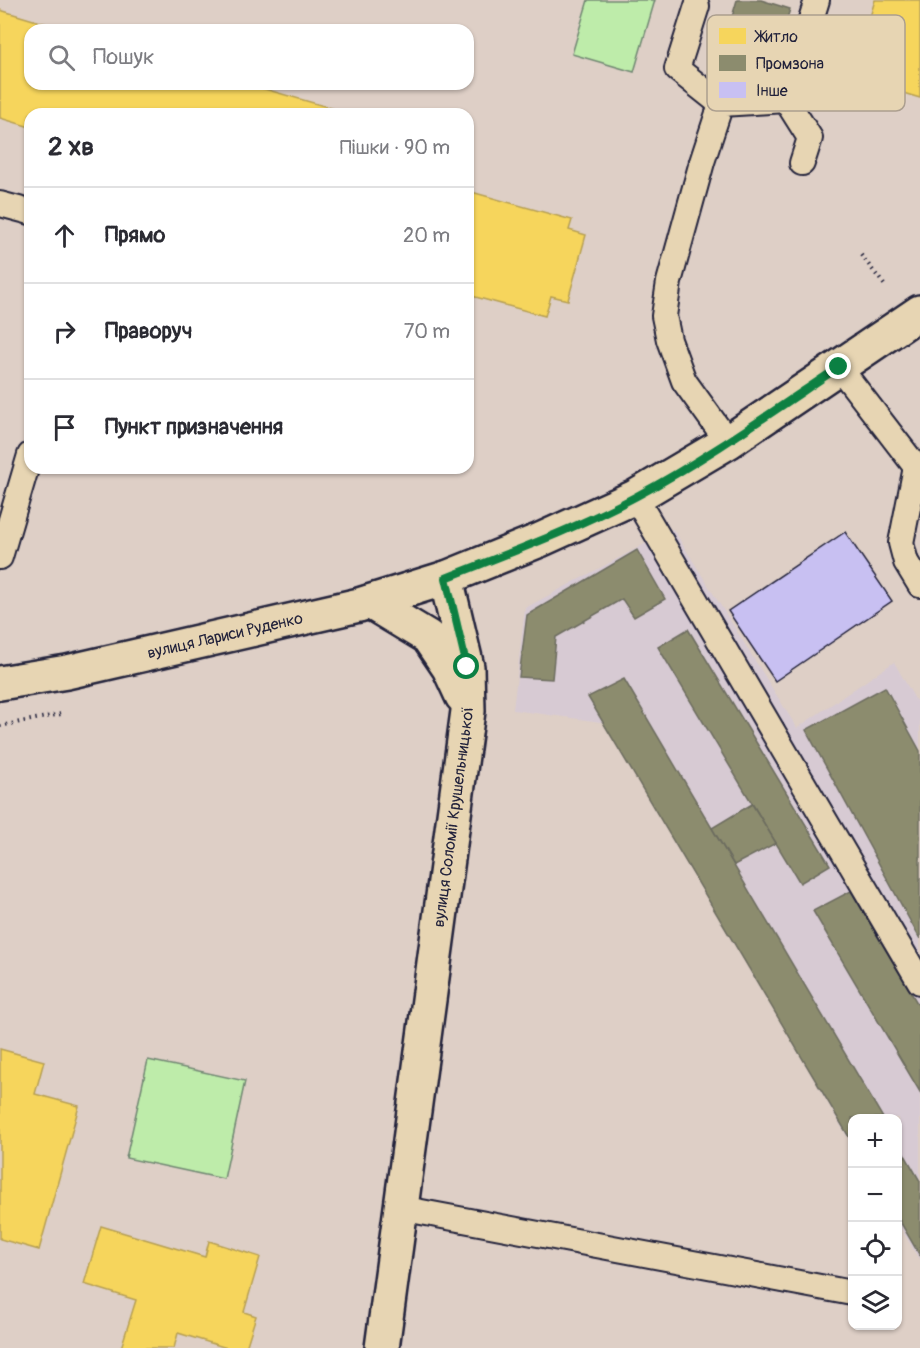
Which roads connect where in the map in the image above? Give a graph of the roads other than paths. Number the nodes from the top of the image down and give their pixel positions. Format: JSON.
{"nodes":[{"id":1,"x":817,"y":0,"type":"edge"},
{"id":2,"x":697,"y":6,"type":"dead end"},
{"id":3,"x":812,"y":15,"type":"edge"},
{"id":4,"x":707,"y":93,"type":"edge"},
{"id":5,"x":719,"y":111,"type":"edge"},
{"id":6,"x":793,"y":111,"type":"edge"},
{"id":7,"x":802,"y":163,"type":"dead end"},
{"id":8,"x":0,"y":204,"type":"edge"},
{"id":9,"x":24,"y":210,"type":"edge"},
{"id":10,"x":920,"y":312,"type":"edge"},
{"id":11,"x":839,"y":367,"type":"junction"},
{"id":12,"x":728,"y":442,"type":"junction"},
{"id":13,"x":918,"y":466,"type":"edge"},
{"id":14,"x":24,"y":474,"type":"edge"},
{"id":15,"x":635,"y":497,"type":"junction"},
{"id":16,"x":0,"y":557,"type":"edge"},
{"id":17,"x":446,"y":578,"type":"junction"},
{"id":18,"x":920,"y":585,"type":"edge"},
{"id":19,"x":370,"y":602,"type":"junction"},
{"id":20,"x":0,"y":683,"type":"edge"},
{"id":21,"x":468,"y":711,"type":"junction"},
{"id":22,"x":920,"y":982,"type":"edge"},
{"id":23,"x":400,"y":1208,"type":"junction"},
{"id":24,"x":848,"y":1292,"type":"edge"},
{"id":25,"x":382,"y":1348,"type":"edge"}],
"edges":[{"from":1,"to":3,"type":"lane"},
{"from":2,"to":4,"type":"lane"},
{"from":5,"to":12,"type":"lane"},
{"from":6,"to":7,"type":"lane"},
{"from":8,"to":9,"type":"lane"},
{"from":10,"to":11,"type":"street"},
{"from":11,"to":12,"type":"street"},
{"from":11,"to":13,"type":"lane"},
{"from":12,"to":15,"type":"street"},
{"from":13,"to":18,"type":"lane"},
{"from":14,"to":16,"type":"lane"},
{"from":15,"to":17,"type":"street"},
{"from":15,"to":22,"type":"lane"},
{"from":17,"to":19,"type":"street","name":"вулиця Лариси Руденко"},
{"from":17,"to":21,"type":"street","name":"вулиця Соломії Крушельницької"},
{"from":19,"to":20,"type":"street","name":"вулиця Лариси Руденко"},
{"from":19,"to":21,"type":"street"},
{"from":21,"to":23,"type":"street","name":"вулиця Соломії Крушельницької"},
{"from":23,"to":24,"type":"lane"},
{"from":23,"to":25,"type":"street","name":"вулиця Соломії Крушельницької"}]}
